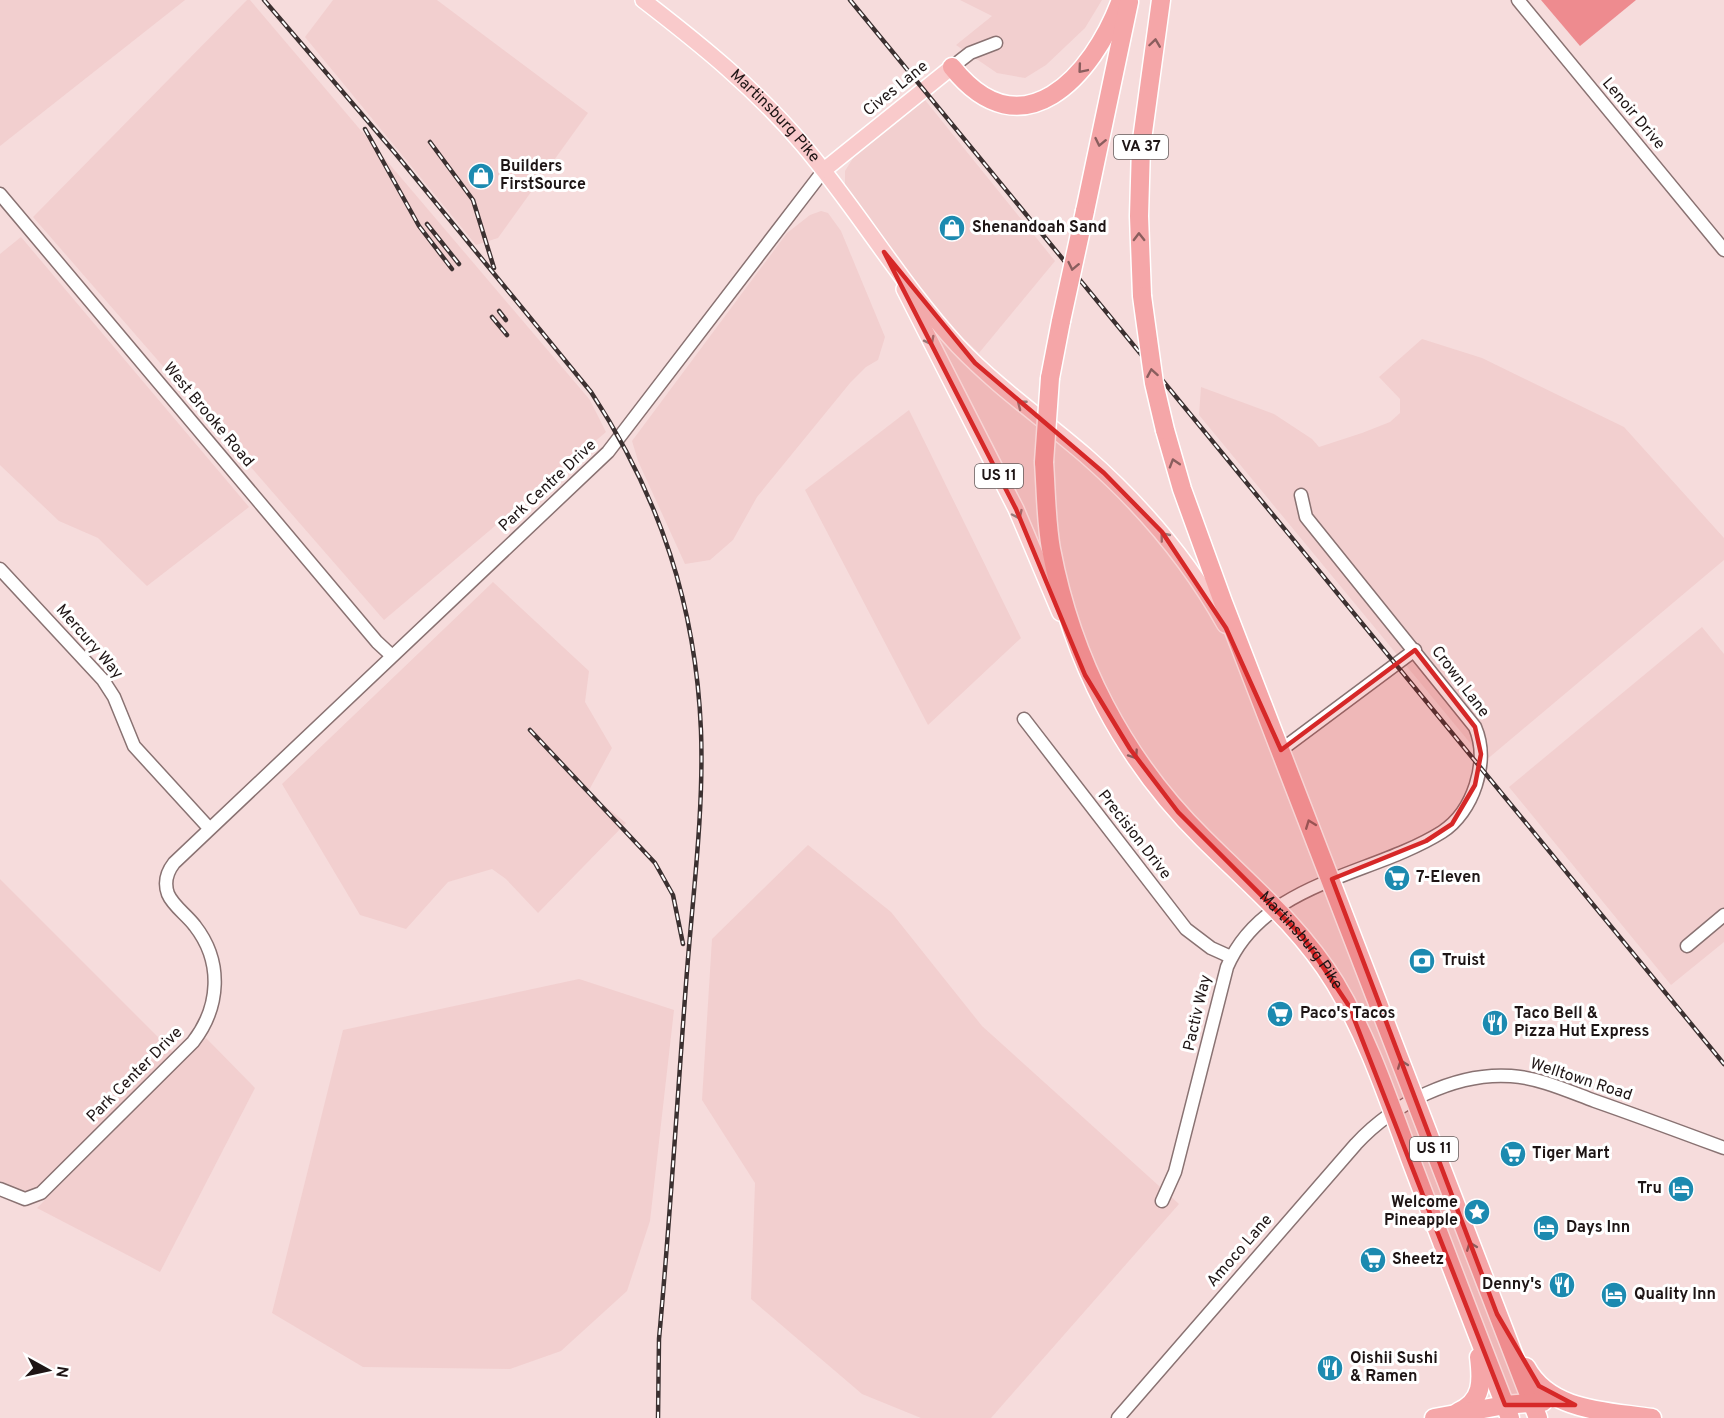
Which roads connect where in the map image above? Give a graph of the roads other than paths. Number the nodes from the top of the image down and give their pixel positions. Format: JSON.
{"nodes":[{"id":1,"x":643,"y":0,"type":"edge"},
{"id":2,"x":1121,"y":0,"type":"edge"},
{"id":3,"x":1130,"y":0,"type":"edge"},
{"id":4,"x":1161,"y":0,"type":"edge"},
{"id":5,"x":1518,"y":0,"type":"edge"},
{"id":6,"x":996,"y":43,"type":"dead end"},
{"id":7,"x":952,"y":67,"type":"junction"},
{"id":8,"x":824,"y":170,"type":"junction"},
{"id":9,"x":0,"y":194,"type":"edge"},
{"id":10,"x":1724,"y":250,"type":"edge"},
{"id":11,"x":884,"y":252,"type":"junction"},
{"id":12,"x":1301,"y":495,"type":"dead end"},
{"id":13,"x":0,"y":569,"type":"edge"},
{"id":14,"x":1415,"y":650,"type":"junction"},
{"id":15,"x":391,"y":655,"type":"junction"},
{"id":16,"x":1260,"y":695,"type":"junction"},
{"id":17,"x":1103,"y":705,"type":"junction"},
{"id":18,"x":1024,"y":719,"type":"dead end"},
{"id":19,"x":1281,"y":750,"type":"junction"},
{"id":20,"x":254,"y":789,"type":"joint"},
{"id":21,"x":209,"y":828,"type":"junction"},
{"id":22,"x":1332,"y":879,"type":"junction"},
{"id":23,"x":1277,"y":909,"type":"junction"},
{"id":24,"x":1724,"y":915,"type":"edge"},
{"id":25,"x":1687,"y":946,"type":"dead end"},
{"id":26,"x":1231,"y":957,"type":"junction"},
{"id":27,"x":1415,"y":1100,"type":"junction"},
{"id":28,"x":1392,"y":1112,"type":"junction"},
{"id":29,"x":1724,"y":1148,"type":"edge"},
{"id":30,"x":0,"y":1189,"type":"edge"},
{"id":31,"x":1162,"y":1201,"type":"dead end"},
{"id":32,"x":1497,"y":1314,"type":"junction"},
{"id":33,"x":1475,"y":1329,"type":"junction"},
{"id":34,"x":1575,"y":1405,"type":"junction"},
{"id":35,"x":1535,"y":1410,"type":"edge"},
{"id":36,"x":1507,"y":1411,"type":"edge"},
{"id":37,"x":1453,"y":1414,"type":"junction"},
{"id":38,"x":1118,"y":1418,"type":"edge"},
{"id":39,"x":1434,"y":1418,"type":"edge"},
{"id":40,"x":1652,"y":1418,"type":"edge"}],
"edges":[{"from":1,"to":8,"type":"main road","name":"Martinsburg Pike","number":"US 11"},
{"from":2,"to":7,"type":"highway","one_way":true},
{"from":3,"to":17,"type":"highway","number":"VA 37","one_way":true,"bridge":true},
{"from":16,"to":4,"type":"highway","number":"VA 37","one_way":true,"bridge":true},
{"from":5,"to":10,"type":"street","name":"Lenoir Drive"},
{"from":6,"to":7,"type":"street","name":"Cives Lane"},
{"from":7,"to":8,"type":"main road","name":"Cives Lane"},
{"from":8,"to":11,"type":"main road","name":"Martinsburg Pike","number":"US 11"},
{"from":8,"to":15,"type":"street","name":"Park Centre Drive"},
{"from":9,"to":15,"type":"street","name":"West Brooke Road"},
{"from":16,"to":11,"type":"main road","number":"US 11","one_way":true},
{"from":11,"to":17,"type":"main road","number":"US 11","one_way":true},
{"from":12,"to":14,"type":"street","name":"Crown Lane"},
{"from":13,"to":21,"type":"street","name":"Mercury Way"},
{"from":14,"to":19,"type":"street"},
{"from":14,"to":22,"type":"street","name":"Crown Lane"},
{"from":15,"to":20,"type":"street","name":"Park Centre Drive"},
{"from":16,"to":19,"type":"highway","name":"Martinsburg Pike","number":"US 11"},
{"from":17,"to":23,"type":"highway","name":"Martinsburg Pike","number":"US 11","one_way":true},
{"from":18,"to":26,"type":"street","name":"Precision Drive"},
{"from":22,"to":19,"type":"highway","name":"Martinsburg Pike","number":"US 11","one_way":true},
{"from":20,"to":21,"type":"street","name":"Park Center Drive"},
{"from":21,"to":30,"type":"street","name":"Park Center Drive"},
{"from":22,"to":23,"type":"street","name":"Pactiv Way"},
{"from":27,"to":22,"type":"highway","name":"Martinsburg Pike","number":"US 11","one_way":true},
{"from":23,"to":26,"type":"street","name":"Pactiv Way"},
{"from":23,"to":28,"type":"highway","name":"Martinsburg Pike","number":"US 11"},
{"from":24,"to":25,"type":"street"},
{"from":26,"to":31,"type":"street","name":"Pactiv Way"},
{"from":27,"to":28,"type":"street","name":"Welltown Road"},
{"from":27,"to":29,"type":"street","name":"Welltown Road"},
{"from":32,"to":27,"type":"highway","name":"Martinsburg Pike","number":"US 11","one_way":true},
{"from":28,"to":33,"type":"highway","name":"Martinsburg Pike","number":"US 11"},
{"from":28,"to":38,"type":"street","name":"Amoco Lane"},
{"from":32,"to":34,"type":"highway"},
{"from":32,"to":35,"type":"highway","name":"Martinsburg Pike","number":"US 11"},
{"from":33,"to":36,"type":"highway","name":"Martinsburg Pike","number":"US 11"},
{"from":33,"to":37,"type":"highway"},
{"from":34,"to":35,"type":"highway"},
{"from":34,"to":40,"type":"highway"},
{"from":35,"to":36,"type":"highway"},
{"from":36,"to":37,"type":"highway"},
{"from":37,"to":39,"type":"highway"}]}
